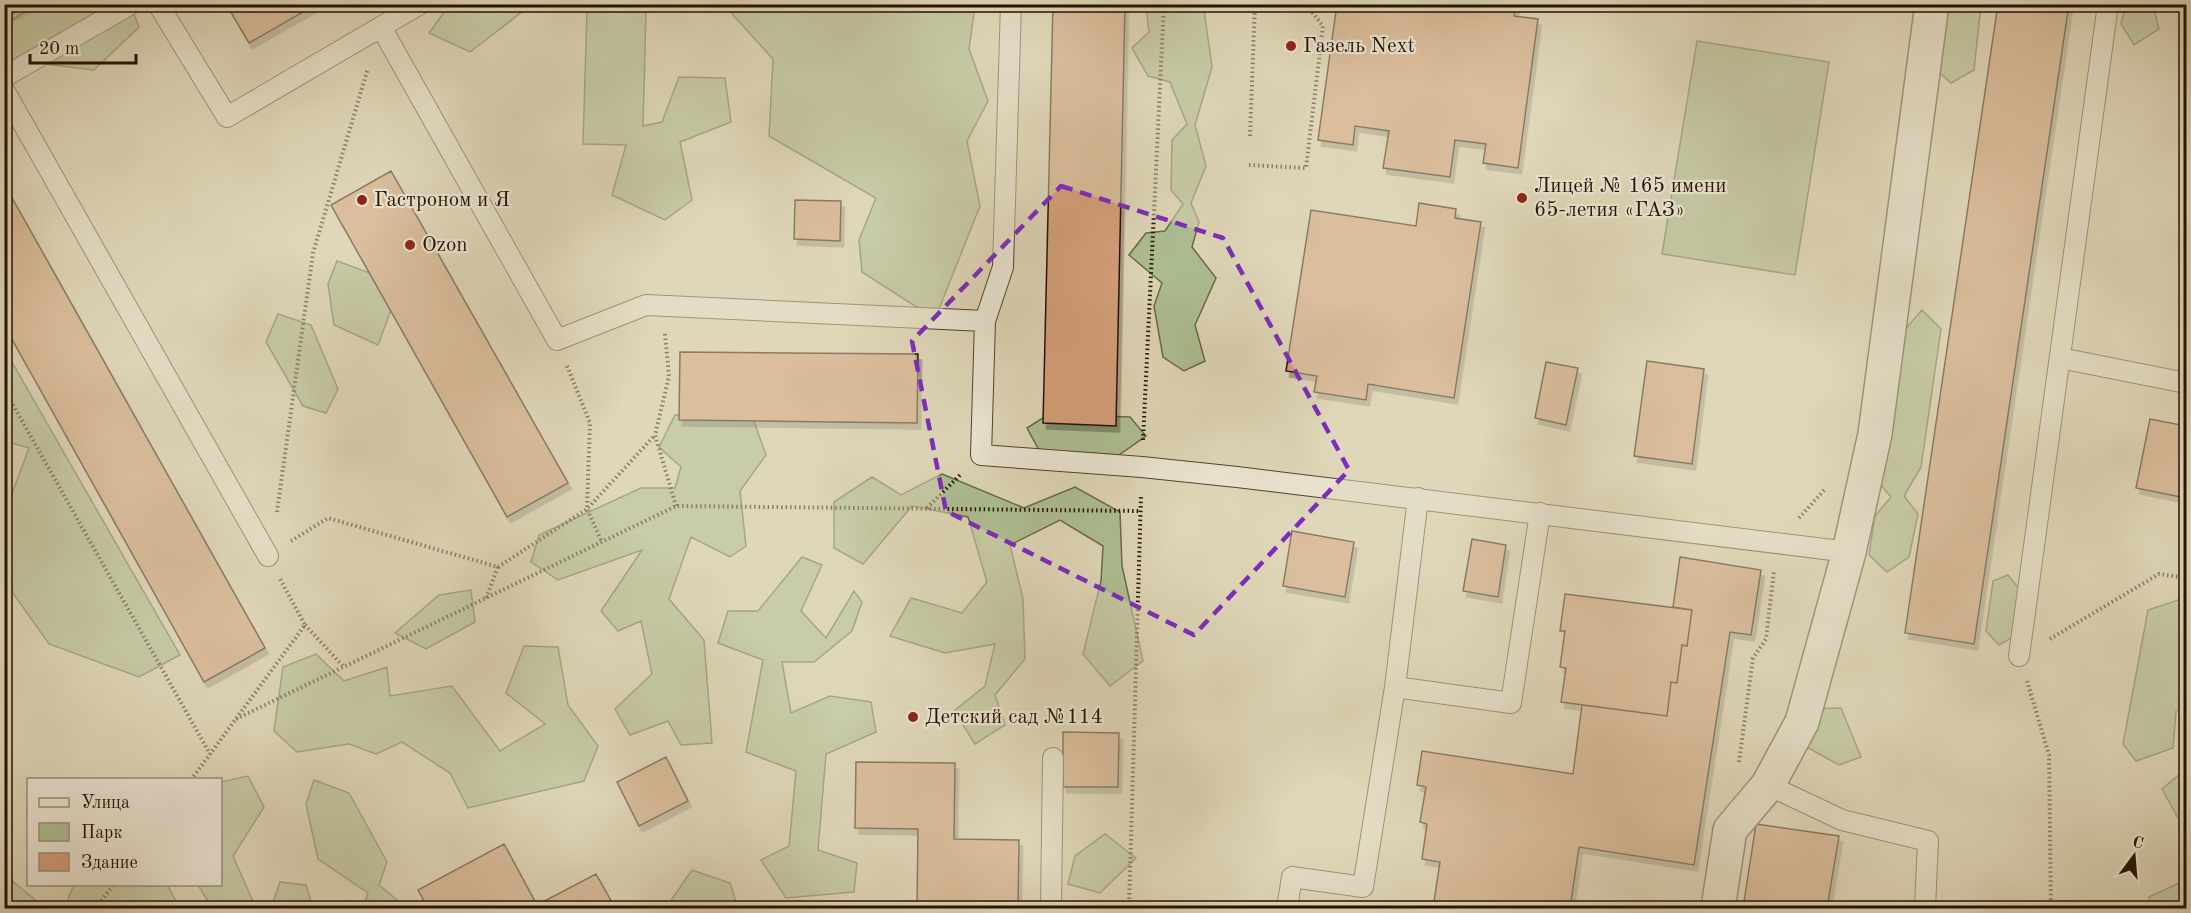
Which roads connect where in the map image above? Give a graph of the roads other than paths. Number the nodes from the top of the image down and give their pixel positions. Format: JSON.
{"nodes":[{"id":1,"x":131,"y":4,"type":"edge"},
{"id":2,"x":158,"y":4,"type":"edge"},
{"id":3,"x":420,"y":4,"type":"edge"},
{"id":4,"x":1011,"y":4,"type":"edge"},
{"id":5,"x":1932,"y":4,"type":"edge"},
{"id":6,"x":2108,"y":4,"type":"edge"},
{"id":7,"x":381,"y":27,"type":"junction"},
{"id":8,"x":4,"y":77,"type":"edge"},
{"id":9,"x":4,"y":90,"type":"edge"},
{"id":10,"x":985,"y":321,"type":"junction"},
{"id":11,"x":2060,"y":358,"type":"junction"},
{"id":12,"x":2187,"y":383,"type":"edge"},
{"id":13,"x":1418,"y":498,"type":"junction"},
{"id":14,"x":1540,"y":513,"type":"junction"},
{"id":15,"x":1849,"y":552,"type":"junction"},
{"id":16,"x":268,"y":556,"type":"road end"},
{"id":17,"x":2019,"y":656,"type":"road end"},
{"id":18,"x":1395,"y":687,"type":"junction"},
{"id":19,"x":1053,"y":758,"type":"dead end"},
{"id":20,"x":1768,"y":784,"type":"junction"},
{"id":21,"x":1051,"y":909,"type":"edge"},
{"id":22,"x":1287,"y":909,"type":"edge"},
{"id":23,"x":1718,"y":909,"type":"edge"},
{"id":24,"x":1925,"y":909,"type":"edge"}],
"edges":[{"from":1,"to":8,"type":"lane"},
{"from":2,"to":7,"type":"lane"},
{"from":3,"to":7,"type":"lane"},
{"from":4,"to":10,"type":"lane"},
{"from":5,"to":15,"type":"street"},
{"from":6,"to":11,"type":"lane"},
{"from":7,"to":10,"type":"lane"},
{"from":9,"to":16,"type":"lane"},
{"from":10,"to":13,"type":"lane"},
{"from":11,"to":12,"type":"lane"},
{"from":11,"to":17,"type":"lane"},
{"from":13,"to":14,"type":"lane"},
{"from":13,"to":18,"type":"lane"},
{"from":14,"to":15,"type":"lane"},
{"from":14,"to":18,"type":"lane"},
{"from":15,"to":20,"type":"street"},
{"from":18,"to":22,"type":"lane"},
{"from":19,"to":21,"type":"lane"},
{"from":20,"to":23,"type":"street"},
{"from":20,"to":24,"type":"lane"}]}
